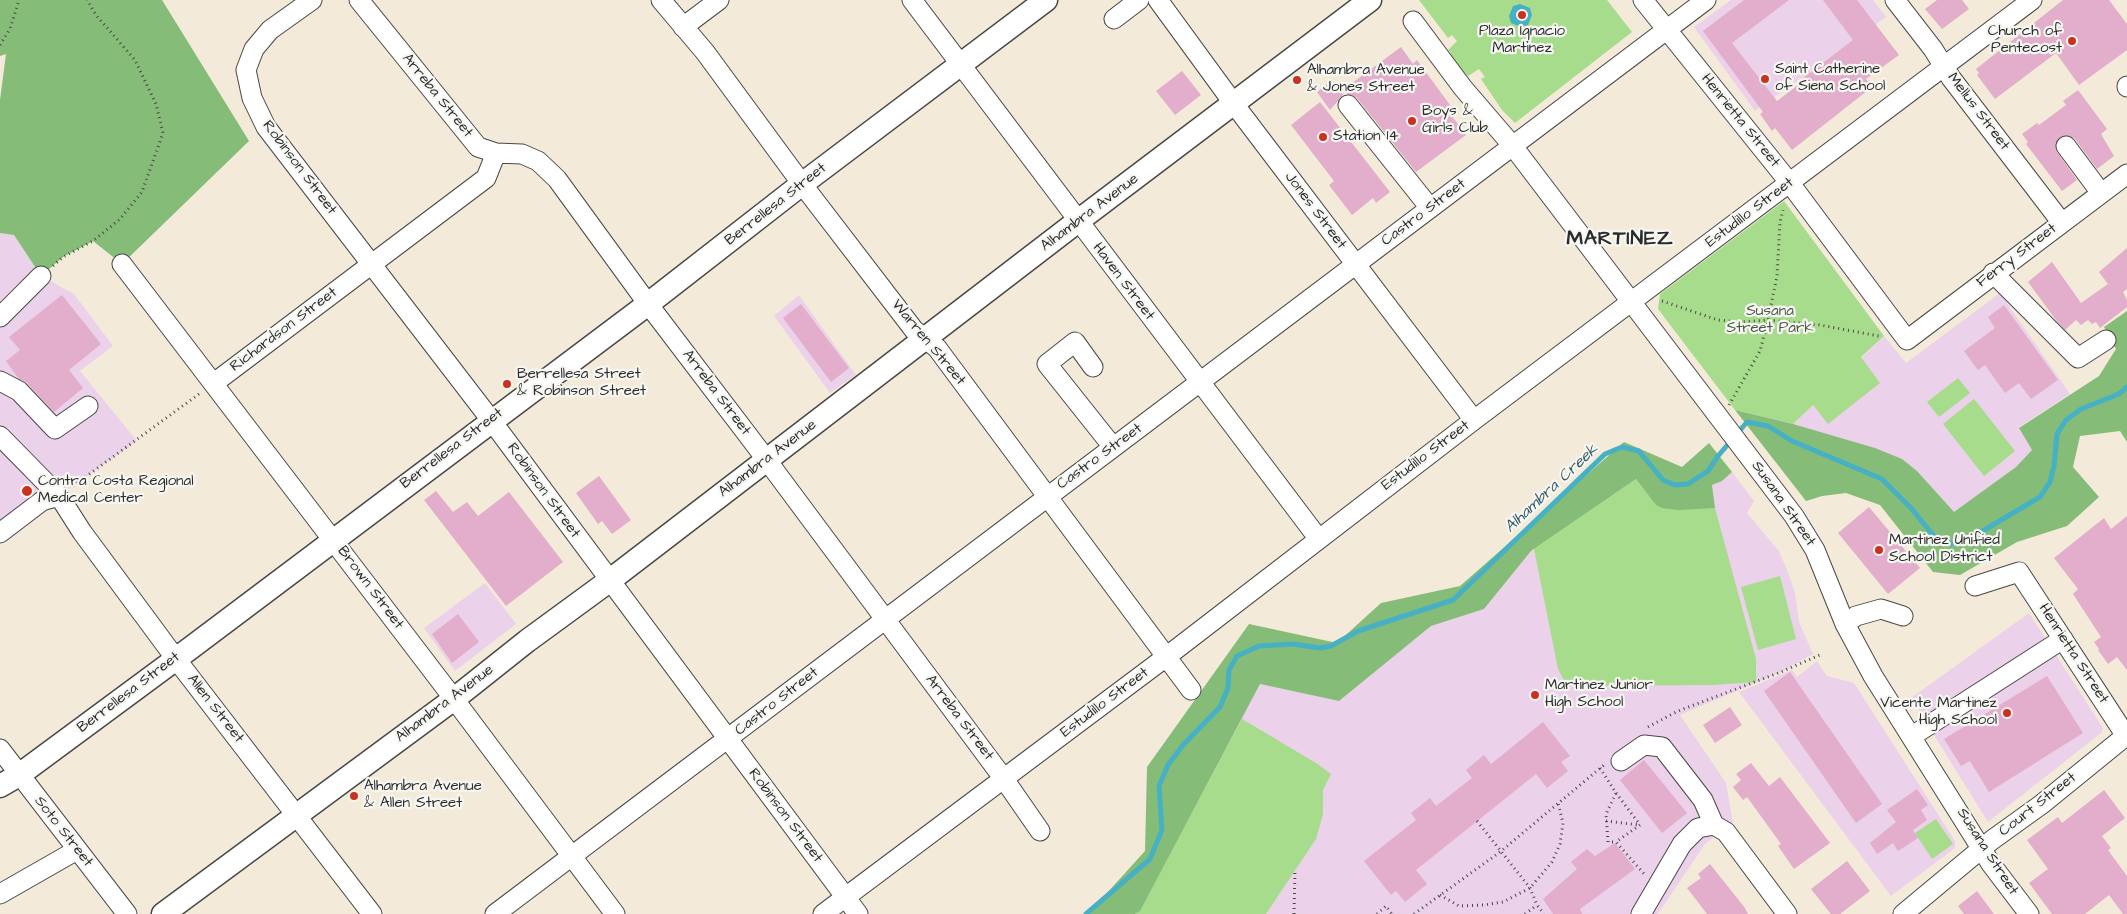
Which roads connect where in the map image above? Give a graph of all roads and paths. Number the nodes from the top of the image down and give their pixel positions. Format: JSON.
{"nodes":[{"id":1,"x":19,"y":0,"type":"edge"},
{"id":2,"x":87,"y":0,"type":"edge"},
{"id":3,"x":312,"y":0,"type":"edge"},
{"id":4,"x":359,"y":0,"type":"edge"},
{"id":5,"x":661,"y":0,"type":"edge"},
{"id":6,"x":719,"y":0,"type":"edge"},
{"id":7,"x":912,"y":0,"type":"edge"},
{"id":8,"x":1046,"y":0,"type":"edge"},
{"id":9,"x":1139,"y":0,"type":"edge"},
{"id":10,"x":1158,"y":0,"type":"edge"},
{"id":11,"x":1370,"y":0,"type":"edge"},
{"id":12,"x":1643,"y":0,"type":"edge"},
{"id":13,"x":1706,"y":0,"type":"edge"},
{"id":14,"x":1895,"y":0,"type":"edge"},
{"id":15,"x":2032,"y":0,"type":"edge"},
{"id":16,"x":1114,"y":19,"type":"dead end"},
{"id":17,"x":1413,"y":21,"type":"dead end"},
{"id":18,"x":683,"y":27,"type":"junction"},
{"id":19,"x":1666,"y":30,"type":"junction"},
{"id":20,"x":0,"y":45,"type":"edge"},
{"id":21,"x":960,"y":65,"type":"junction"},
{"id":22,"x":1944,"y":66,"type":"junction"},
{"id":23,"x":1234,"y":104,"type":"junction"},
{"id":24,"x":1348,"y":105,"type":"dead end"},
{"id":25,"x":1512,"y":145,"type":"junction"},
{"id":26,"x":2066,"y":146,"type":"dead end"},
{"id":27,"x":496,"y":152,"type":"junction"},
{"id":28,"x":2127,"y":174,"type":"edge"},
{"id":29,"x":1789,"y":182,"type":"junction"},
{"id":30,"x":802,"y":184,"type":"junction"},
{"id":31,"x":2101,"y":193,"type":"junction"},
{"id":32,"x":1784,"y":204,"type":"dead end"},
{"id":33,"x":1430,"y":208,"type":"junction"},
{"id":34,"x":1078,"y":221,"type":"junction"},
{"id":35,"x":2062,"y":222,"type":"junction"},
{"id":36,"x":122,"y":264,"type":"dead end"},
{"id":37,"x":373,"y":265,"type":"junction"},
{"id":38,"x":1356,"y":265,"type":"junction"},
{"id":39,"x":1993,"y":273,"type":"junction"},
{"id":40,"x":41,"y":276,"type":"joint"},
{"id":41,"x":1657,"y":301,"type":"dead end"},
{"id":42,"x":1632,"y":303,"type":"junction"},
{"id":43,"x":648,"y":304,"type":"junction"},
{"id":44,"x":0,"y":316,"type":"edge"},
{"id":45,"x":1768,"y":320,"type":"junction"},
{"id":46,"x":1885,"y":332,"type":"dead end"},
{"id":47,"x":925,"y":339,"type":"junction"},
{"id":48,"x":1907,"y":340,"type":"joint"},
{"id":49,"x":2106,"y":340,"type":"dead end"},
{"id":50,"x":1093,"y":367,"type":"dead end"},
{"id":51,"x":0,"y":381,"type":"edge"},
{"id":52,"x":214,"y":383,"type":"junction"},
{"id":53,"x":1200,"y":383,"type":"junction"},
{"id":54,"x":88,"y":406,"type":"dead end"},
{"id":55,"x":1725,"y":413,"type":"junction"},
{"id":56,"x":491,"y":420,"type":"junction"},
{"id":57,"x":1474,"y":420,"type":"junction"},
{"id":58,"x":0,"y":436,"type":"edge"},
{"id":59,"x":1113,"y":447,"type":"junction"},
{"id":60,"x":766,"y":459,"type":"junction"},
{"id":61,"x":59,"y":496,"type":"junction"},
{"id":62,"x":1047,"y":496,"type":"junction"},
{"id":63,"x":0,"y":533,"type":"edge"},
{"id":64,"x":1318,"y":538,"type":"junction"},
{"id":65,"x":333,"y":540,"type":"junction"},
{"id":66,"x":610,"y":581,"type":"junction"},
{"id":67,"x":1976,"y":586,"type":"dead end"},
{"id":68,"x":1903,"y":616,"type":"dead end"},
{"id":69,"x":885,"y":619,"type":"junction"},
{"id":70,"x":1845,"y":624,"type":"junction"},
{"id":71,"x":2063,"y":639,"type":"junction"},
{"id":72,"x":1166,"y":657,"type":"junction"},
{"id":73,"x":176,"y":658,"type":"junction"},
{"id":74,"x":1191,"y":690,"type":"dead end"},
{"id":75,"x":454,"y":699,"type":"junction"},
{"id":76,"x":2126,"y":735,"type":"edge"},
{"id":77,"x":1912,"y":736,"type":"junction"},
{"id":78,"x":728,"y":740,"type":"junction"},
{"id":79,"x":0,"y":749,"type":"edge"},
{"id":80,"x":1621,"y":761,"type":"dead end"},
{"id":81,"x":1600,"y":768,"type":"dead end"},
{"id":82,"x":19,"y":775,"type":"junction"},
{"id":83,"x":1004,"y":779,"type":"junction"},
{"id":84,"x":0,"y":786,"type":"edge"},
{"id":85,"x":1616,"y":793,"type":"junction"},
{"id":86,"x":1558,"y":803,"type":"dead end"},
{"id":87,"x":297,"y":815,"type":"junction"},
{"id":88,"x":1477,"y":821,"type":"dead end"},
{"id":89,"x":1606,"y":821,"type":"junction"},
{"id":90,"x":1640,"y":825,"type":"junction"},
{"id":91,"x":1714,"y":825,"type":"junction"},
{"id":92,"x":1040,"y":831,"type":"dead end"},
{"id":93,"x":1616,"y":842,"type":"junction"},
{"id":94,"x":1982,"y":849,"type":"junction"},
{"id":95,"x":77,"y":850,"type":"junction"},
{"id":96,"x":571,"y":856,"type":"junction"},
{"id":97,"x":1296,"y":870,"type":"dead end"},
{"id":98,"x":1647,"y":877,"type":"dead end"},
{"id":99,"x":1530,"y":888,"type":"junction"},
{"id":100,"x":0,"y":894,"type":"edge"},
{"id":101,"x":1440,"y":895,"type":"dead end"},
{"id":102,"x":845,"y":897,"type":"junction"},
{"id":103,"x":1537,"y":905,"type":"junction"},
{"id":104,"x":127,"y":914,"type":"edge"},
{"id":105,"x":163,"y":914,"type":"edge"},
{"id":106,"x":372,"y":914,"type":"edge"},
{"id":107,"x":495,"y":914,"type":"edge"},
{"id":108,"x":615,"y":914,"type":"edge"},
{"id":109,"x":823,"y":914,"type":"edge"},
{"id":110,"x":858,"y":914,"type":"edge"},
{"id":111,"x":1294,"y":914,"type":"edge"},
{"id":112,"x":1377,"y":914,"type":"edge"},
{"id":113,"x":1392,"y":914,"type":"edge"},
{"id":114,"x":1526,"y":914,"type":"edge"},
{"id":115,"x":1544,"y":914,"type":"edge"},
{"id":116,"x":1641,"y":914,"type":"edge"},
{"id":117,"x":1787,"y":914,"type":"edge"},
{"id":118,"x":1903,"y":914,"type":"edge"},
{"id":119,"x":2029,"y":914,"type":"edge"}],
"edges":[{"from":1,"to":20,"type":"path"},
{"from":2,"to":40,"type":"path"},
{"from":3,"to":37,"type":"street","name":"Robinson Street"},
{"from":4,"to":27,"type":"street","name":"Arreba Street"},
{"from":5,"to":18,"type":"street","name":"Warren Street"},
{"from":6,"to":18,"type":"street"},
{"from":7,"to":21,"type":"street","name":"Haven Street"},
{"from":8,"to":21,"type":"main road","name":"Berrellesa Street"},
{"from":9,"to":16,"type":"street"},
{"from":10,"to":23,"type":"street","name":"Jones Street"},
{"from":11,"to":23,"type":"main road","name":"Alhambra Avenue"},
{"from":12,"to":19,"type":"street","name":"Henrietta Street"},
{"from":13,"to":19,"type":"street","name":"Castro Street"},
{"from":14,"to":22,"type":"street","name":"Mellus Street"},
{"from":15,"to":22,"type":"street","name":"Estudillo Street"},
{"from":17,"to":25,"type":"street","name":"Susana Street"},
{"from":18,"to":30,"type":"street","name":"Warren Street"},
{"from":19,"to":25,"type":"street","name":"Castro Street"},
{"from":19,"to":29,"type":"street","name":"Henrietta Street"},
{"from":21,"to":30,"type":"main road","name":"Berrellesa Street"},
{"from":21,"to":34,"type":"street","name":"Haven Street"},
{"from":22,"to":29,"type":"street","name":"Estudillo Street"},
{"from":22,"to":35,"type":"street","name":"Mellus Street"},
{"from":23,"to":34,"type":"main road","name":"Alhambra Avenue"},
{"from":23,"to":38,"type":"street","name":"Jones Street"},
{"from":24,"to":33,"type":"street"},
{"from":25,"to":33,"type":"street","name":"Castro Street"},
{"from":25,"to":42,"type":"street","name":"Susana Street"},
{"from":26,"to":31,"type":"street"},
{"from":27,"to":37,"type":"street","name":"Richardson Street"},
{"from":27,"to":43,"type":"street","name":"Arreba Street"},
{"from":28,"to":31,"type":"street","name":"Ferry Street"},
{"from":29,"to":42,"type":"street","name":"Estudillo Street"},
{"from":29,"to":48,"type":"street","name":"Henrietta Street"},
{"from":30,"to":43,"type":"main road","name":"Berrellesa Street"},
{"from":30,"to":47,"type":"street","name":"Warren Street"},
{"from":31,"to":35,"type":"street","name":"Ferry Street"},
{"from":32,"to":45,"type":"path"},
{"from":33,"to":38,"type":"street","name":"Castro Street"},
{"from":34,"to":47,"type":"main road","name":"Alhambra Avenue"},
{"from":34,"to":53,"type":"street","name":"Haven Street"},
{"from":35,"to":39,"type":"street","name":"Ferry Street"},
{"from":36,"to":52,"type":"street","name":"Brown Street"},
{"from":37,"to":52,"type":"street","name":"Richardson Street"},
{"from":37,"to":56,"type":"street","name":"Robinson Street"},
{"from":38,"to":53,"type":"street","name":"Castro Street"},
{"from":38,"to":57,"type":"street","name":"Jones Street"},
{"from":39,"to":48,"type":"street","name":"Ferry Street"},
{"from":39,"to":49,"type":"street"},
{"from":40,"to":44,"type":"street"},
{"from":41,"to":45,"type":"path"},
{"from":42,"to":55,"type":"street","name":"Susana Street"},
{"from":42,"to":57,"type":"street","name":"Estudillo Street"},
{"from":43,"to":56,"type":"main road","name":"Berrellesa Street"},
{"from":43,"to":60,"type":"street","name":"Arreba Street"},
{"from":45,"to":46,"type":"path"},
{"from":45,"to":55,"type":"path"},
{"from":47,"to":60,"type":"main road","name":"Alhambra Avenue"},
{"from":47,"to":62,"type":"street","name":"Warren Street"},
{"from":50,"to":59,"type":"street"},
{"from":51,"to":54,"type":"street"},
{"from":52,"to":61,"type":"path"},
{"from":52,"to":65,"type":"street","name":"Brown Street"},
{"from":53,"to":59,"type":"street","name":"Castro Street"},
{"from":53,"to":64,"type":"street","name":"Haven Street"},
{"from":55,"to":70,"type":"street","name":"Susana Street"},
{"from":56,"to":65,"type":"main road","name":"Berrellesa Street"},
{"from":56,"to":66,"type":"street","name":"Robinson Street"},
{"from":57,"to":64,"type":"street","name":"Estudillo Street"},
{"from":58,"to":61,"type":"street","name":"Allen Street"},
{"from":59,"to":62,"type":"street","name":"Castro Street"},
{"from":60,"to":66,"type":"main road","name":"Alhambra Avenue"},
{"from":60,"to":69,"type":"street","name":"Arreba Street"},
{"from":61,"to":63,"type":"street"},
{"from":61,"to":73,"type":"street","name":"Allen Street"},
{"from":62,"to":69,"type":"street","name":"Castro Street"},
{"from":62,"to":72,"type":"street","name":"Warren Street"},
{"from":64,"to":72,"type":"street","name":"Estudillo Street"},
{"from":65,"to":73,"type":"main road","name":"Berrellesa Street"},
{"from":65,"to":75,"type":"street","name":"Brown Street"},
{"from":66,"to":75,"type":"main road","name":"Alhambra Avenue"},
{"from":66,"to":78,"type":"street","name":"Robinson Street"},
{"from":67,"to":71,"type":"street","name":"Henrietta Street"},
{"from":68,"to":70,"type":"street"},
{"from":69,"to":78,"type":"street","name":"Castro Street"},
{"from":69,"to":83,"type":"street","name":"Arreba Street"},
{"from":70,"to":77,"type":"street","name":"Susana Street"},
{"from":71,"to":76,"type":"street","name":"Henrietta Street"},
{"from":71,"to":77,"type":"street"},
{"from":72,"to":74,"type":"street","name":"Warren Street"},
{"from":72,"to":83,"type":"street","name":"Estudillo Street"},
{"from":73,"to":82,"type":"main road","name":"Berrellesa Street"},
{"from":73,"to":87,"type":"street","name":"Allen Street"},
{"from":75,"to":87,"type":"main road","name":"Alhambra Avenue"},
{"from":75,"to":96,"type":"street","name":"Brown Street"},
{"from":76,"to":94,"type":"street","name":"Court Street"},
{"from":77,"to":94,"type":"street","name":"Susana Street"},
{"from":78,"to":96,"type":"street","name":"Castro Street"},
{"from":78,"to":102,"type":"street","name":"Robinson Street"},
{"from":79,"to":82,"type":"street","name":"Soto Street"},
{"from":80,"to":91,"type":"street"},
{"from":81,"to":85,"type":"path"},
{"from":82,"to":84,"type":"main road","name":"Berrellesa Street"},
{"from":82,"to":95,"type":"street","name":"Soto Street"},
{"from":83,"to":92,"type":"street","name":"Arreba Street"},
{"from":83,"to":102,"type":"street","name":"Estudillo Street"},
{"from":85,"to":89,"type":"path"},
{"from":85,"to":90,"type":"path"},
{"from":86,"to":99,"type":"path"},
{"from":87,"to":105,"type":"main road","name":"Alhambra Avenue"},
{"from":87,"to":106,"type":"street","name":"Allen Street"},
{"from":88,"to":99,"type":"path"},
{"from":89,"to":90,"type":"path"},
{"from":89,"to":93,"type":"path"},
{"from":90,"to":93,"type":"path"},
{"from":91,"to":116,"type":"street"},
{"from":91,"to":117,"type":"street"},
{"from":93,"to":98,"type":"path"},
{"from":94,"to":118,"type":"street","name":"Court Street"},
{"from":94,"to":119,"type":"street","name":"Susana Street"},
{"from":95,"to":100,"type":"street"},
{"from":95,"to":104,"type":"street","name":"Soto Street"},
{"from":96,"to":107,"type":"street","name":"Castro Street"},
{"from":96,"to":108,"type":"street","name":"Brown Street"},
{"from":97,"to":111,"type":"path"},
{"from":99,"to":101,"type":"path"},
{"from":99,"to":103,"type":"path"},
{"from":102,"to":109,"type":"street","name":"Estudillo Street"},
{"from":102,"to":110,"type":"street","name":"Robinson Street"},
{"from":103,"to":114,"type":"path"},
{"from":103,"to":115,"type":"path"},
{"from":112,"to":113,"type":"path"}]}
